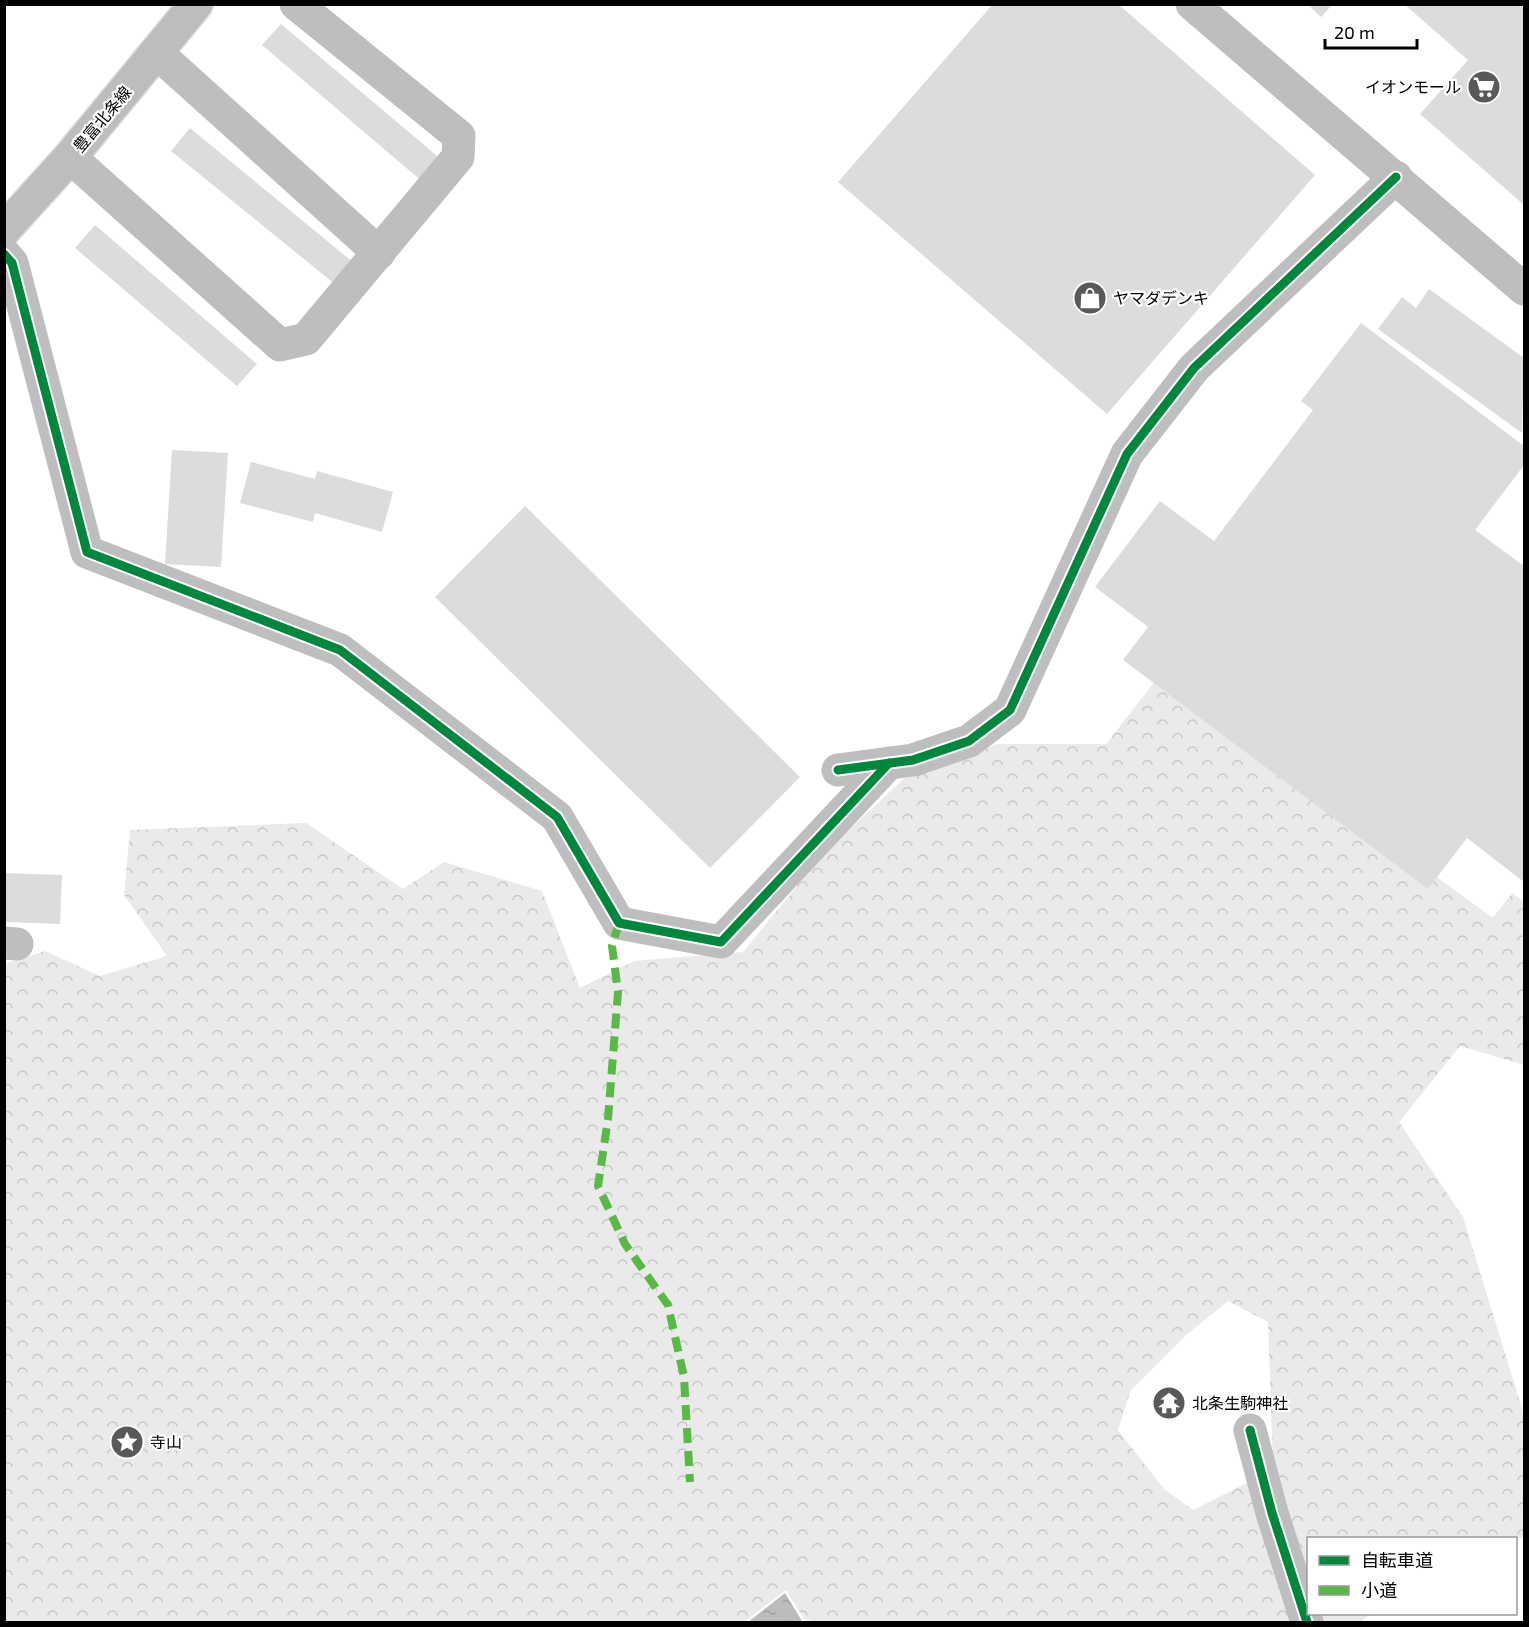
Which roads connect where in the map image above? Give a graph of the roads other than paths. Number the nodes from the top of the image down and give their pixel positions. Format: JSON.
{"nodes":[{"id":1,"x":196,"y":4,"type":"edge"},
{"id":2,"x":296,"y":4,"type":"edge"},
{"id":3,"x":1192,"y":4,"type":"edge"},
{"id":4,"x":156,"y":52,"type":"junction"},
{"id":5,"x":70,"y":158,"type":"junction"},
{"id":6,"x":1396,"y":177,"type":"junction"},
{"id":7,"x":4,"y":230,"type":"edge"},
{"id":8,"x":379,"y":253,"type":"junction"},
{"id":9,"x":4,"y":254,"type":"edge"},
{"id":10,"x":1524,"y":289,"type":"edge"},
{"id":11,"x":889,"y":763,"type":"junction"},
{"id":12,"x":838,"y":770,"type":"dead end"},
{"id":13,"x":1250,"y":1430,"type":"dead end"},
{"id":14,"x":1307,"y":1623,"type":"edge"}],
"edges":[{"from":1,"to":4,"type":"main road","name":"豊富北条線"},
{"from":2,"to":8,"type":"street"},
{"from":3,"to":6,"type":"street"},
{"from":4,"to":5,"type":"main road","name":"豊富北条線"},
{"from":4,"to":8,"type":"street"},
{"from":5,"to":7,"type":"main road","name":"豊富北条線"},
{"from":5,"to":8,"type":"street"},
{"from":6,"to":10,"type":"street"},
{"from":6,"to":11,"type":"street"},
{"from":9,"to":11,"type":"street"},
{"from":11,"to":12,"type":"street"},
{"from":13,"to":14,"type":"street"}]}
